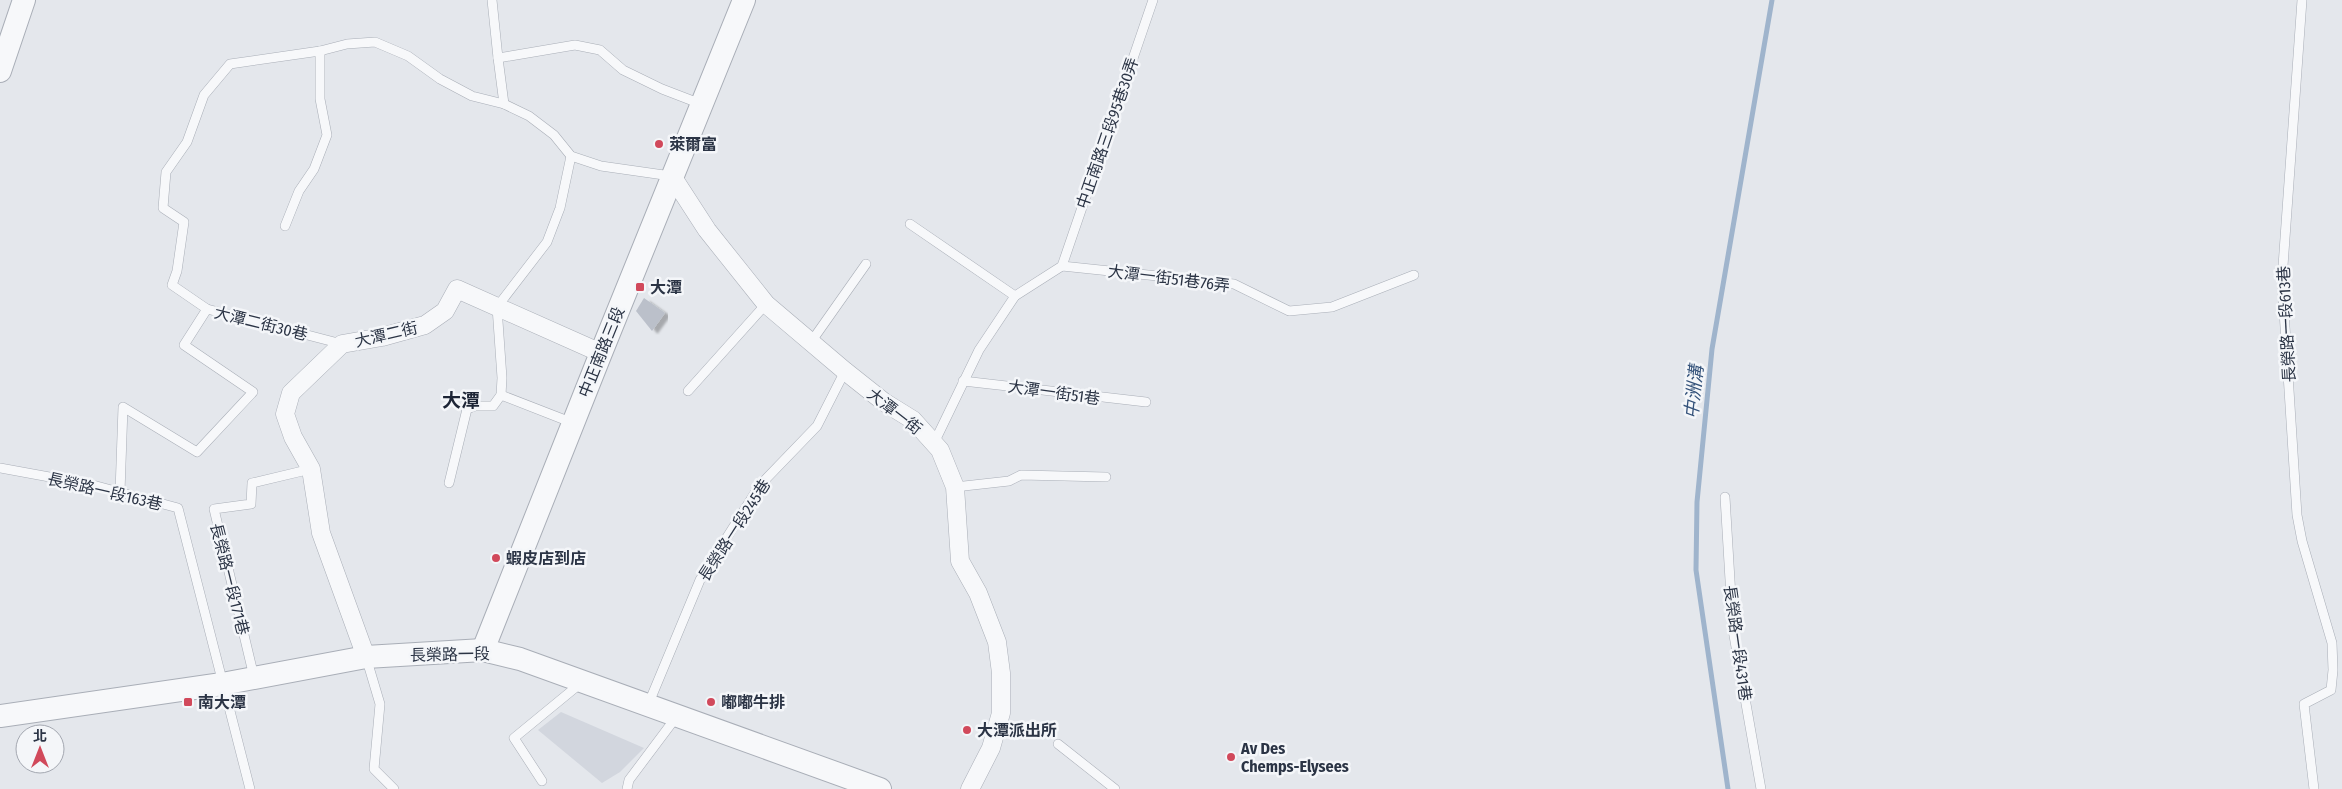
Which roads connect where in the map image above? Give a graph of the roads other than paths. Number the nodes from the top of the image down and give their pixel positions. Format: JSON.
{"nodes":[{"id":1,"x":24,"y":0,"type":"edge"},
{"id":2,"x":492,"y":0,"type":"edge"},
{"id":3,"x":744,"y":0,"type":"edge"},
{"id":4,"x":1153,"y":0,"type":"edge"},
{"id":5,"x":2302,"y":0,"type":"edge"},
{"id":6,"x":320,"y":51,"type":"junction"},
{"id":7,"x":498,"y":58,"type":"junction"},
{"id":8,"x":0,"y":71,"type":"edge"},
{"id":9,"x":504,"y":104,"type":"junction"},
{"id":10,"x":702,"y":104,"type":"junction"},
{"id":11,"x":571,"y":156,"type":"junction"},
{"id":12,"x":672,"y":176,"type":"junction"},
{"id":13,"x":910,"y":224,"type":"dead end"},
{"id":14,"x":286,"y":226,"type":"dead end"},
{"id":15,"x":866,"y":264,"type":"dead end"},
{"id":16,"x":1062,"y":266,"type":"junction"},
{"id":17,"x":1414,"y":275,"type":"dead end"},
{"id":18,"x":1015,"y":296,"type":"junction"},
{"id":19,"x":766,"y":304,"type":"junction"},
{"id":20,"x":497,"y":307,"type":"junction"},
{"id":21,"x":207,"y":309,"type":"junction"},
{"id":22,"x":811,"y":342,"type":"junction"},
{"id":23,"x":342,"y":344,"type":"junction"},
{"id":24,"x":600,"y":353,"type":"junction"},
{"id":25,"x":845,"y":372,"type":"junction"},
{"id":26,"x":963,"y":381,"type":"junction"},
{"id":27,"x":688,"y":391,"type":"dead end"},
{"id":28,"x":501,"y":395,"type":"junction"},
{"id":29,"x":1146,"y":402,"type":"dead end"},
{"id":30,"x":573,"y":423,"type":"junction"},
{"id":31,"x":934,"y":443,"type":"junction"},
{"id":32,"x":0,"y":468,"type":"edge"},
{"id":33,"x":310,"y":469,"type":"junction"},
{"id":34,"x":1106,"y":477,"type":"dead end"},
{"id":35,"x":449,"y":483,"type":"dead end"},
{"id":36,"x":956,"y":486,"type":"junction"},
{"id":37,"x":120,"y":492,"type":"junction"},
{"id":38,"x":1725,"y":497,"type":"dead end"},
{"id":39,"x":483,"y":650,"type":"junction"},
{"id":40,"x":366,"y":657,"type":"junction"},
{"id":41,"x":254,"y":677,"type":"junction"},
{"id":42,"x":583,"y":682,"type":"junction"},
{"id":43,"x":222,"y":684,"type":"junction"},
{"id":44,"x":648,"y":705,"type":"junction"},
{"id":45,"x":0,"y":716,"type":"edge"},
{"id":46,"x":677,"y":716,"type":"junction"},
{"id":47,"x":1058,"y":744,"type":"dead end"},
{"id":48,"x":542,"y":781,"type":"dead end"},
{"id":49,"x":250,"y":789,"type":"edge"},
{"id":50,"x":394,"y":789,"type":"edge"},
{"id":51,"x":627,"y":789,"type":"edge"},
{"id":52,"x":880,"y":789,"type":"edge"},
{"id":53,"x":970,"y":789,"type":"edge"},
{"id":54,"x":1115,"y":789,"type":"edge"},
{"id":55,"x":1761,"y":789,"type":"edge"},
{"id":56,"x":2314,"y":789,"type":"edge"}],
"edges":[{"from":1,"to":8,"type":"street"},
{"from":2,"to":7,"type":"lane"},
{"from":3,"to":10,"type":"street","name":"中正南路三段"},
{"from":4,"to":16,"type":"lane","name":"中正南路三段95巷30弄"},
{"from":5,"to":56,"type":"lane","name":"長榮路一段613巷"},
{"from":6,"to":9,"type":"lane"},
{"from":6,"to":14,"type":"lane"},
{"from":6,"to":21,"type":"lane","name":"大潭二街30巷"},
{"from":7,"to":9,"type":"lane"},
{"from":7,"to":10,"type":"lane"},
{"from":9,"to":11,"type":"lane"},
{"from":10,"to":12,"type":"street","name":"中正南路三段"},
{"from":11,"to":12,"type":"lane"},
{"from":11,"to":20,"type":"lane"},
{"from":12,"to":19,"type":"street","name":"大潭一街"},
{"from":12,"to":24,"type":"street","name":"中正南路三段"},
{"from":13,"to":18,"type":"lane"},
{"from":15,"to":22,"type":"lane"},
{"from":16,"to":17,"type":"lane","name":"大潭一街51巷76弄"},
{"from":16,"to":18,"type":"lane"},
{"from":18,"to":26,"type":"lane"},
{"from":19,"to":22,"type":"street","name":"大潭一街"},
{"from":19,"to":27,"type":"lane"},
{"from":20,"to":23,"type":"street","name":"大潭二街"},
{"from":20,"to":24,"type":"street","name":"大潭二街"},
{"from":20,"to":28,"type":"lane"},
{"from":21,"to":23,"type":"lane","name":"大潭二街30巷"},
{"from":21,"to":37,"type":"lane"},
{"from":22,"to":25,"type":"street","name":"大潭一街"},
{"from":23,"to":33,"type":"street","name":"大潭二街"},
{"from":24,"to":30,"type":"street","name":"中正南路三段"},
{"from":25,"to":31,"type":"street","name":"大潭一街"},
{"from":25,"to":44,"type":"lane","name":"長榮路一段245巷"},
{"from":26,"to":29,"type":"lane","name":"大潭一街51巷"},
{"from":26,"to":31,"type":"lane"},
{"from":28,"to":30,"type":"lane"},
{"from":28,"to":35,"type":"lane"},
{"from":30,"to":39,"type":"street","name":"中正南路三段"},
{"from":31,"to":36,"type":"street","name":"大潭一街"},
{"from":32,"to":37,"type":"lane","name":"長榮路一段163巷"},
{"from":33,"to":40,"type":"street","name":"大潭二街"},
{"from":33,"to":41,"type":"lane","name":"長榮路一段171巷"},
{"from":34,"to":36,"type":"lane"},
{"from":36,"to":53,"type":"street","name":"大潭一街"},
{"from":37,"to":43,"type":"lane","name":"長榮路一段163巷"},
{"from":38,"to":55,"type":"lane","name":"長榮路一段431巷"},
{"from":39,"to":40,"type":"street","name":"長榮路一段"},
{"from":39,"to":42,"type":"street","name":"長榮路一段"},
{"from":40,"to":41,"type":"street","name":"長榮路一段"},
{"from":40,"to":50,"type":"lane"},
{"from":41,"to":43,"type":"street","name":"長榮路一段"},
{"from":42,"to":44,"type":"street","name":"長榮路一段"},
{"from":42,"to":48,"type":"lane"},
{"from":43,"to":45,"type":"street","name":"長榮路一段"},
{"from":43,"to":49,"type":"lane"},
{"from":44,"to":46,"type":"street","name":"長榮路一段"},
{"from":46,"to":51,"type":"lane"},
{"from":46,"to":52,"type":"street","name":"長榮路一段"},
{"from":47,"to":54,"type":"lane"}]}
